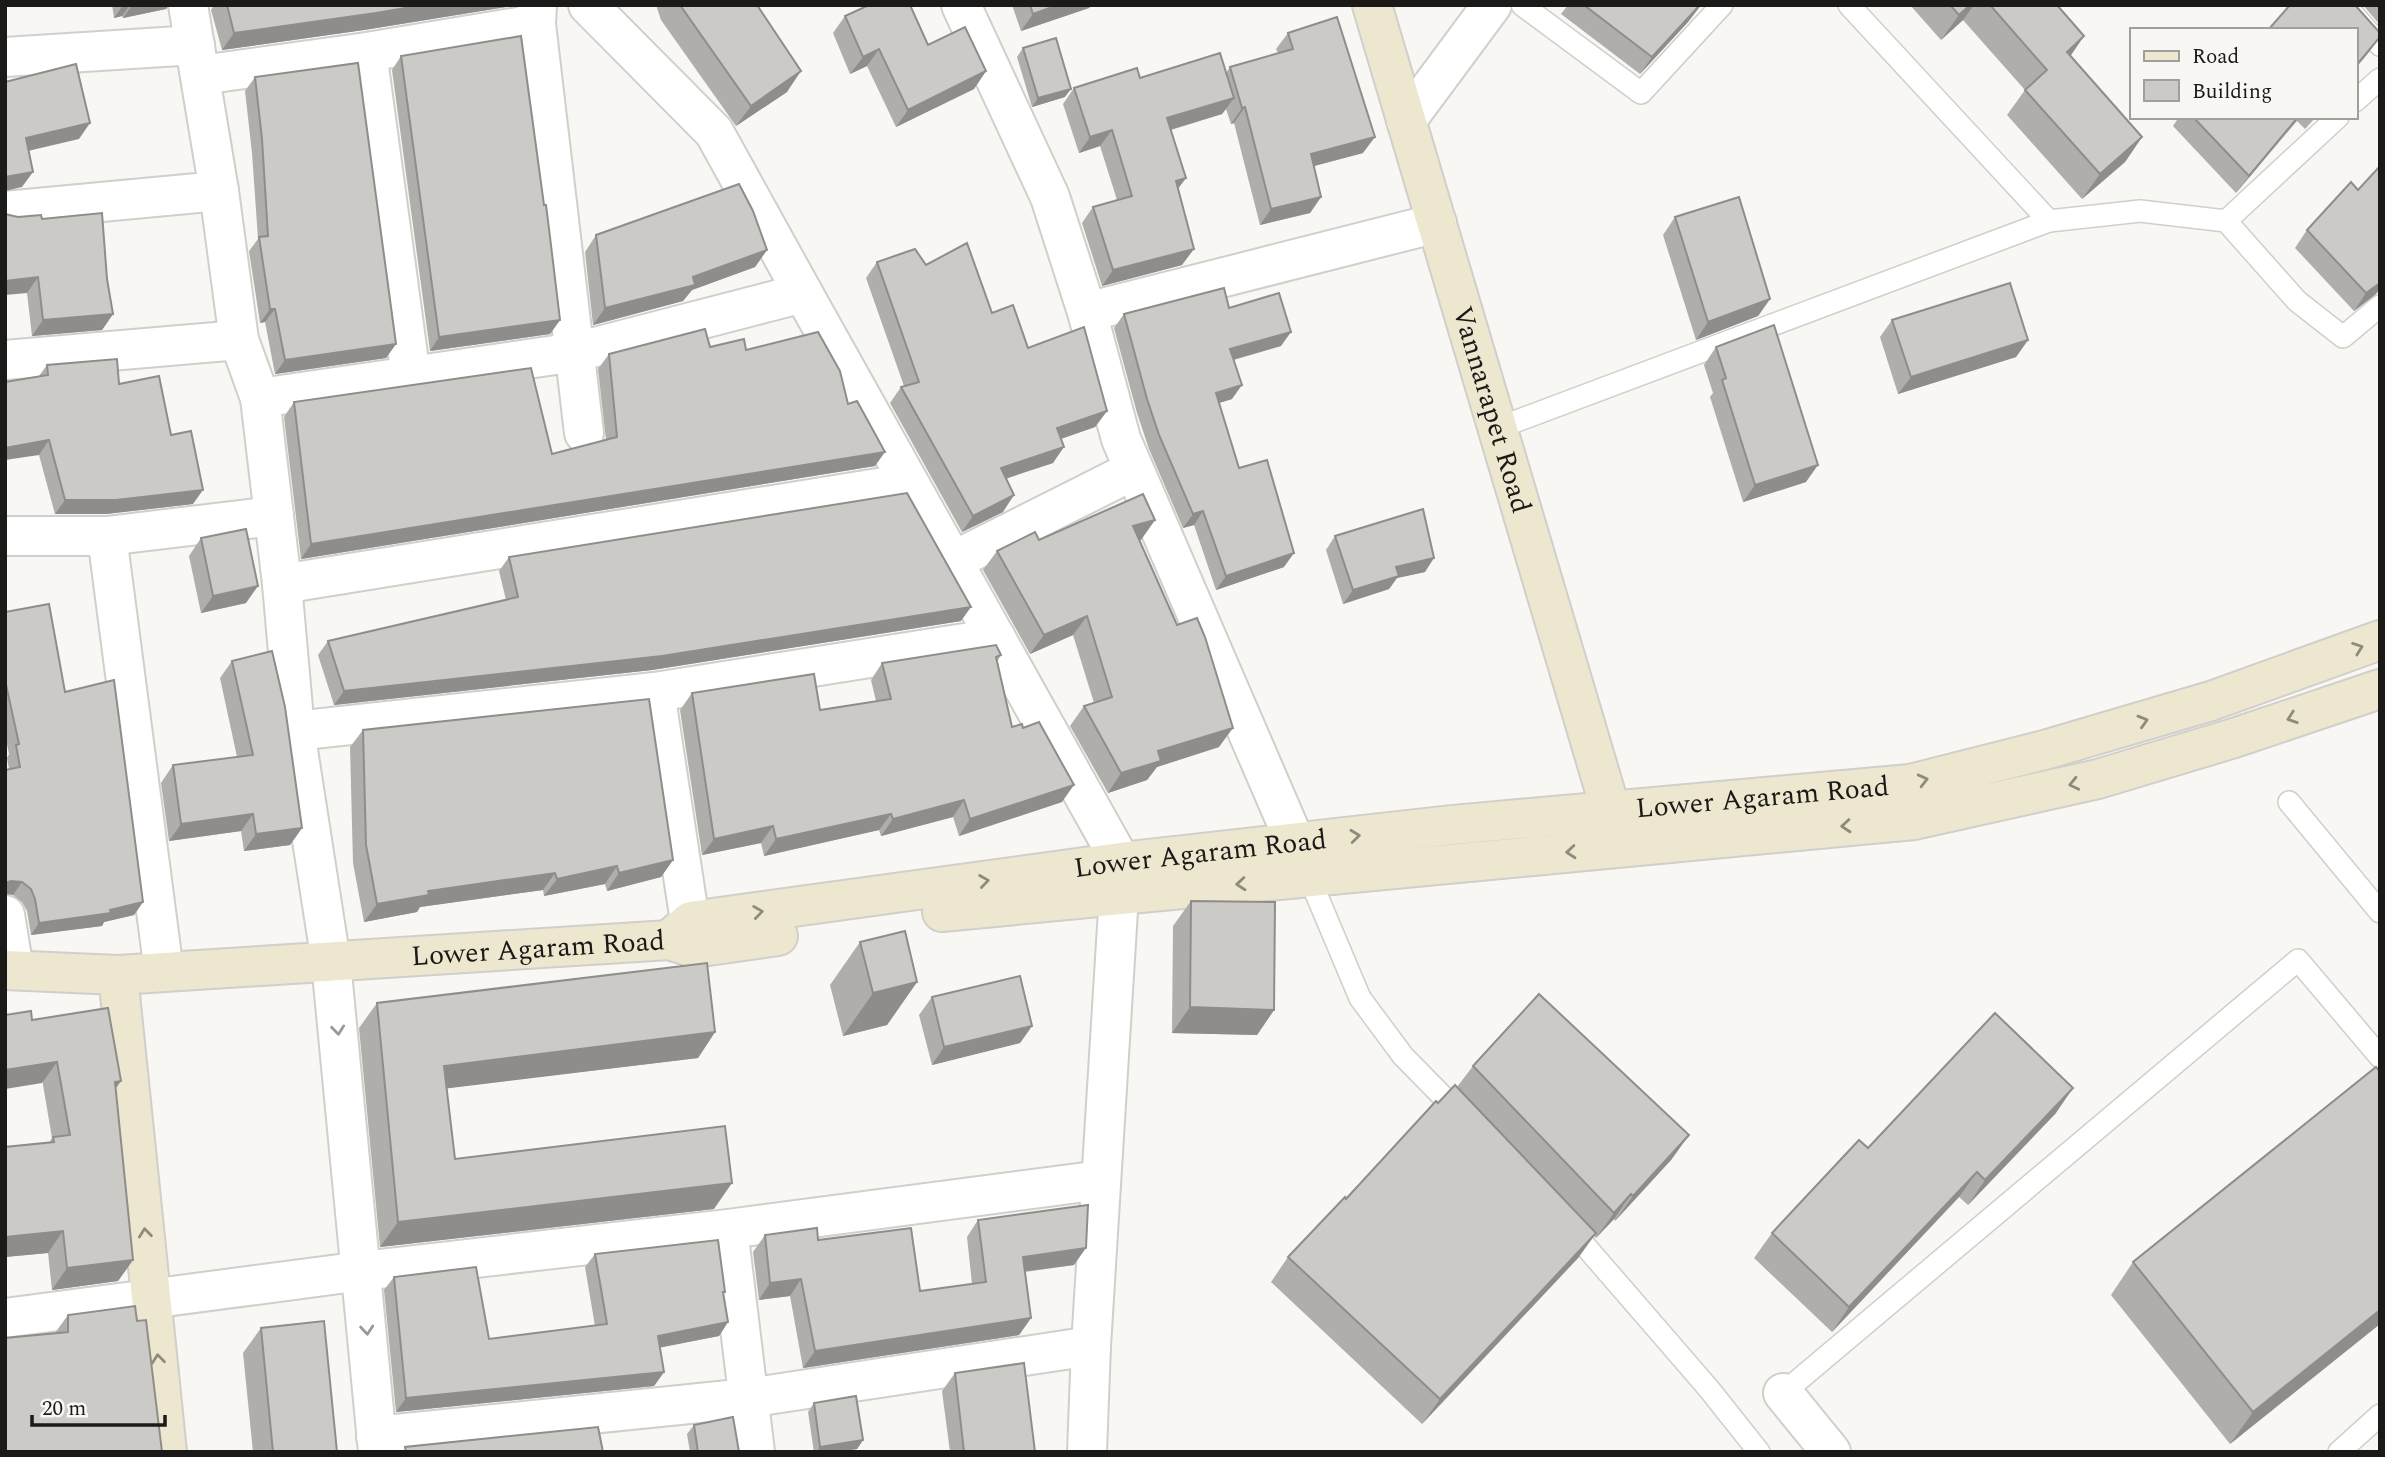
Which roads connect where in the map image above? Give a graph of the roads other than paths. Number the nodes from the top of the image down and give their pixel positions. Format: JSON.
{"nodes":[{"id":1,"x":188,"y":5,"type":"edge"},
{"id":2,"x":588,"y":5,"type":"edge"},
{"id":3,"x":961,"y":5,"type":"edge"},
{"id":4,"x":1372,"y":5,"type":"edge"},
{"id":5,"x":1492,"y":5,"type":"edge"},
{"id":6,"x":1521,"y":5,"type":"edge"},
{"id":7,"x":1722,"y":5,"type":"edge"},
{"id":8,"x":1849,"y":5,"type":"edge"},
{"id":9,"x":2345,"y":5,"type":"edge"},
{"id":10,"x":536,"y":15,"type":"edge"},
{"id":11,"x":2380,"y":45,"type":"edge"},
{"id":12,"x":367,"y":52,"type":"junction"},
{"id":13,"x":5,"y":57,"type":"edge"},
{"id":14,"x":198,"y":60,"type":"junction"},
{"id":15,"x":2380,"y":79,"type":"edge"},
{"id":16,"x":2357,"y":99,"type":"edge"},
{"id":17,"x":2336,"y":119,"type":"edge"},
{"id":18,"x":1406,"y":121,"type":"junction"},
{"id":19,"x":219,"y":191,"type":"junction"},
{"id":20,"x":5,"y":211,"type":"edge"},
{"id":21,"x":2049,"y":221,"type":"junction"},
{"id":22,"x":2227,"y":221,"type":"junction"},
{"id":23,"x":1437,"y":223,"type":"junction"},
{"id":24,"x":803,"y":293,"type":"junction"},
{"id":25,"x":2380,"y":306,"type":"edge"},
{"id":26,"x":1087,"y":313,"type":"junction"},
{"id":27,"x":239,"y":340,"type":"junction"},
{"id":28,"x":576,"y":352,"type":"junction"},
{"id":29,"x":5,"y":360,"type":"edge"},
{"id":30,"x":411,"y":377,"type":"junction"},
{"id":31,"x":260,"y":398,"type":"junction"},
{"id":32,"x":1498,"y":428,"type":"junction"},
{"id":33,"x":584,"y":433,"type":"dead end"},
{"id":34,"x":1134,"y":470,"type":"junction"},
{"id":35,"x":909,"y":483,"type":"junction"},
{"id":36,"x":274,"y":516,"type":"junction"},
{"id":37,"x":5,"y":536,"type":"edge"},
{"id":38,"x":107,"y":536,"type":"junction"},
{"id":39,"x":953,"y":561,"type":"junction"},
{"id":40,"x":282,"y":584,"type":"junction"},
{"id":41,"x":996,"y":638,"type":"junction"},
{"id":42,"x":2380,"y":640,"type":"edge"},
{"id":43,"x":2380,"y":689,"type":"edge"},
{"id":44,"x":655,"y":692,"type":"junction"},
{"id":45,"x":295,"y":731,"type":"junction"},
{"id":46,"x":2289,"y":802,"type":"dead end"},
{"id":47,"x":1616,"y":830,"type":"junction"},
{"id":48,"x":1295,"y":842,"type":"junction"},
{"id":49,"x":1309,"y":877,"type":"junction"},
{"id":50,"x":1120,"y":878,"type":"junction"},
{"id":51,"x":2380,"y":912,"type":"edge"},
{"id":52,"x":5,"y":915,"type":"edge"},
{"id":53,"x":684,"y":936,"type":"junction"},
{"id":54,"x":331,"y":962,"type":"junction"},
{"id":55,"x":9,"y":970,"type":"edge"},
{"id":56,"x":164,"y":972,"type":"junction"},
{"id":57,"x":118,"y":975,"type":"junction"},
{"id":58,"x":2380,"y":1057,"type":"edge"},
{"id":59,"x":1478,"y":1133,"type":"edge"},
{"id":60,"x":1101,"y":1180,"type":"junction"},
{"id":61,"x":1550,"y":1208,"type":"edge"},
{"id":62,"x":728,"y":1229,"type":"junction"},
{"id":63,"x":362,"y":1271,"type":"junction"},
{"id":64,"x":152,"y":1301,"type":"junction"},
{"id":65,"x":5,"y":1318,"type":"edge"},
{"id":66,"x":1091,"y":1346,"type":"junction"},
{"id":67,"x":1783,"y":1392,"type":"joint"},
{"id":68,"x":748,"y":1398,"type":"junction"},
{"id":69,"x":2380,"y":1415,"type":"edge"},
{"id":70,"x":377,"y":1444,"type":"edge"},
{"id":71,"x":167,"y":1452,"type":"edge"},
{"id":72,"x":755,"y":1452,"type":"edge"},
{"id":73,"x":1087,"y":1452,"type":"edge"},
{"id":74,"x":1759,"y":1452,"type":"edge"},
{"id":75,"x":1831,"y":1452,"type":"edge"},
{"id":76,"x":2339,"y":1452,"type":"edge"}],
"edges":[{"from":1,"to":14,"type":"street"},
{"from":2,"to":24,"type":"street"},
{"from":3,"to":26,"type":"street"},
{"from":4,"to":18,"type":"main road","name":"Vannarapet Road"},
{"from":5,"to":18,"type":"street"},
{"from":6,"to":7,"type":"lane"},
{"from":8,"to":21,"type":"lane"},
{"from":9,"to":11,"type":"lane"},
{"from":10,"to":12,"type":"street"},
{"from":10,"to":28,"type":"street"},
{"from":12,"to":14,"type":"street"},
{"from":12,"to":30,"type":"street"},
{"from":13,"to":14,"type":"street"},
{"from":14,"to":19,"type":"street"},
{"from":15,"to":16,"type":"lane"},
{"from":17,"to":22,"type":"lane"},
{"from":18,"to":23,"type":"main road","name":"Vannarapet Road"},
{"from":19,"to":20,"type":"street"},
{"from":19,"to":27,"type":"street"},
{"from":21,"to":22,"type":"lane"},
{"from":21,"to":32,"type":"lane"},
{"from":22,"to":25,"type":"lane"},
{"from":23,"to":26,"type":"street"},
{"from":23,"to":32,"type":"main road","name":"Vannarapet Road"},
{"from":24,"to":28,"type":"street"},
{"from":24,"to":35,"type":"street"},
{"from":26,"to":34,"type":"street"},
{"from":27,"to":29,"type":"street"},
{"from":27,"to":31,"type":"street"},
{"from":28,"to":30,"type":"street"},
{"from":28,"to":33,"type":"street"},
{"from":30,"to":31,"type":"street"},
{"from":31,"to":36,"type":"street"},
{"from":32,"to":47,"type":"main road","name":"Vannarapet Road"},
{"from":34,"to":39,"type":"street"},
{"from":34,"to":48,"type":"street"},
{"from":35,"to":39,"type":"street"},
{"from":35,"to":40,"type":"street"},
{"from":36,"to":38,"type":"street"},
{"from":36,"to":40,"type":"street"},
{"from":37,"to":38,"type":"street"},
{"from":38,"to":56,"type":"street"},
{"from":39,"to":41,"type":"street"},
{"from":40,"to":45,"type":"street"},
{"from":41,"to":44,"type":"street"},
{"from":41,"to":50,"type":"street"},
{"from":47,"to":42,"type":"main road","name":"Lower Agaram Road","one_way":true},
{"from":43,"to":47,"type":"main road","name":"Lower Agaram Road","one_way":true},
{"from":44,"to":45,"type":"street"},
{"from":44,"to":53,"type":"street"},
{"from":45,"to":54,"type":"street"},
{"from":46,"to":51,"type":"lane"},
{"from":48,"to":47,"type":"main road","name":"Lower Agaram Road","one_way":true},
{"from":47,"to":49,"type":"main road","one_way":true},
{"from":48,"to":50,"type":"main road","name":"Lower Agaram Road"},
{"from":49,"to":50,"type":"main road","one_way":true},
{"from":49,"to":59,"type":"lane"},
{"from":50,"to":53,"type":"main road","name":"Lower Agaram Road"},
{"from":50,"to":60,"type":"street"},
{"from":52,"to":55,"type":"street"},
{"from":53,"to":54,"type":"main road","name":"Lower Agaram Road"},
{"from":54,"to":56,"type":"main road","name":"Lower Agaram Road"},
{"from":54,"to":63,"type":"street","one_way":true},
{"from":55,"to":57,"type":"main road","name":"Lower Agaram Road"},
{"from":56,"to":57,"type":"main road","name":"Lower Agaram Road"},
{"from":64,"to":57,"type":"main road","one_way":true},
{"from":58,"to":67,"type":"lane"},
{"from":60,"to":62,"type":"street"},
{"from":60,"to":66,"type":"street"},
{"from":61,"to":74,"type":"lane"},
{"from":62,"to":63,"type":"street"},
{"from":62,"to":68,"type":"street"},
{"from":63,"to":64,"type":"street"},
{"from":63,"to":70,"type":"street","one_way":true},
{"from":64,"to":65,"type":"street"},
{"from":71,"to":64,"type":"main road","one_way":true},
{"from":66,"to":68,"type":"street"},
{"from":66,"to":73,"type":"street"},
{"from":67,"to":75,"type":"street"},
{"from":68,"to":70,"type":"street"},
{"from":68,"to":72,"type":"street"},
{"from":69,"to":76,"type":"lane"}]}
